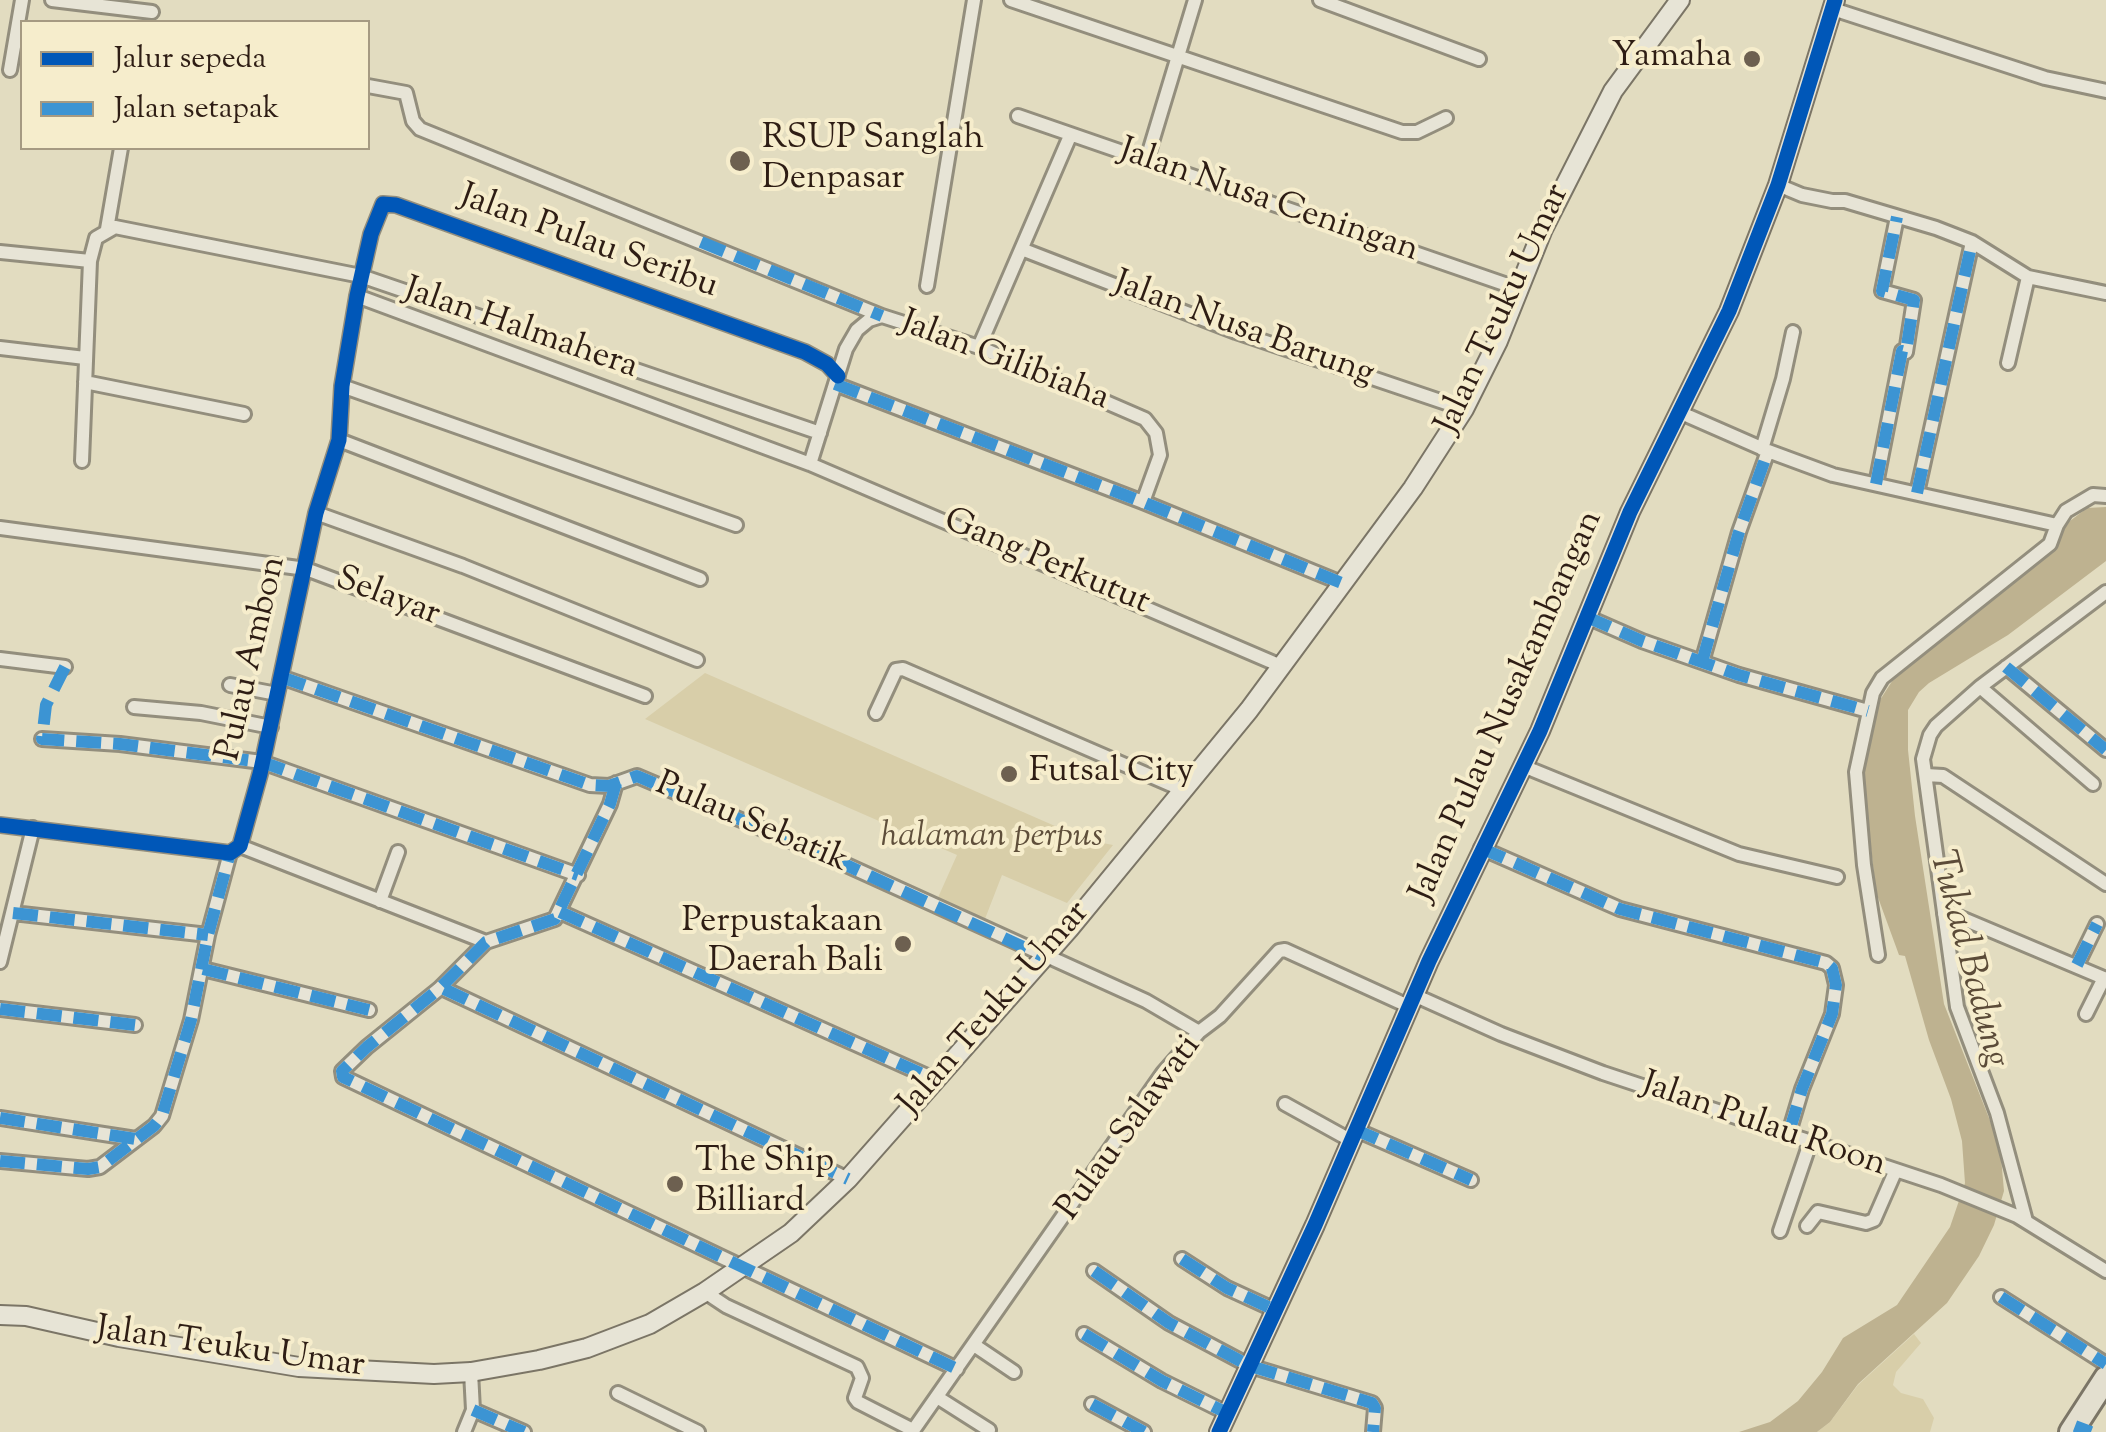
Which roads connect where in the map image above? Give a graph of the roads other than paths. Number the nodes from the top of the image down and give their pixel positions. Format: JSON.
{"nodes":[{"id":1,"x":22,"y":0,"type":"edge"},
{"id":2,"x":52,"y":0,"type":"edge"},
{"id":3,"x":974,"y":0,"type":"edge"},
{"id":4,"x":1011,"y":0,"type":"edge"},
{"id":5,"x":1195,"y":0,"type":"edge"},
{"id":6,"x":1320,"y":0,"type":"edge"},
{"id":7,"x":1680,"y":0,"type":"edge"},
{"id":8,"x":1834,"y":4,"type":"edge"},
{"id":9,"x":152,"y":12,"type":"edge"},
{"id":10,"x":1179,"y":58,"type":"junction"},
{"id":11,"x":1479,"y":59,"type":"dead end"},
{"id":12,"x":10,"y":70,"type":"dead end"},
{"id":13,"x":370,"y":86,"type":"edge"},
{"id":14,"x":2106,"y":91,"type":"edge"},
{"id":15,"x":1018,"y":116,"type":"dead end"},
{"id":16,"x":1446,"y":118,"type":"dead end"},
{"id":17,"x":1070,"y":136,"type":"junction"},
{"id":18,"x":121,"y":150,"type":"edge"},
{"id":19,"x":1146,"y":162,"type":"junction"},
{"id":20,"x":1778,"y":185,"type":"junction"},
{"id":21,"x":1897,"y":217,"type":"junction"},
{"id":22,"x":107,"y":228,"type":"junction"},
{"id":23,"x":1972,"y":242,"type":"junction"},
{"id":24,"x":1024,"y":250,"type":"junction"},
{"id":25,"x":0,"y":252,"type":"edge"},
{"id":26,"x":90,"y":261,"type":"junction"},
{"id":27,"x":361,"y":276,"type":"junction"},
{"id":28,"x":2028,"y":277,"type":"junction"},
{"id":29,"x":927,"y":286,"type":"dead end"},
{"id":30,"x":1519,"y":289,"type":"junction"},
{"id":31,"x":2106,"y":294,"type":"edge"},
{"id":32,"x":357,"y":296,"type":"junction"},
{"id":33,"x":882,"y":316,"type":"junction"},
{"id":34,"x":1793,"y":332,"type":"dead end"},
{"id":35,"x":979,"y":347,"type":"junction"},
{"id":36,"x":0,"y":348,"type":"edge"},
{"id":37,"x":85,"y":358,"type":"junction"},
{"id":38,"x":2008,"y":363,"type":"dead end"},
{"id":39,"x":836,"y":380,"type":"junction"},
{"id":40,"x":85,"y":382,"type":"junction"},
{"id":41,"x":342,"y":386,"type":"junction"},
{"id":42,"x":1464,"y":408,"type":"junction"},
{"id":43,"x":1679,"y":412,"type":"junction"},
{"id":44,"x":244,"y":414,"type":"dead end"},
{"id":45,"x":820,"y":433,"type":"junction"},
{"id":46,"x":339,"y":440,"type":"junction"},
{"id":47,"x":1765,"y":450,"type":"junction"},
{"id":48,"x":82,"y":461,"type":"dead end"},
{"id":49,"x":810,"y":464,"type":"junction"},
{"id":50,"x":1876,"y":484,"type":"junction"},
{"id":51,"x":1917,"y":493,"type":"junction"},
{"id":52,"x":2106,"y":496,"type":"edge"},
{"id":53,"x":1143,"y":502,"type":"junction"},
{"id":54,"x":316,"y":514,"type":"junction"},
{"id":55,"x":736,"y":525,"type":"dead end"},
{"id":56,"x":2057,"y":525,"type":"junction"},
{"id":57,"x":0,"y":528,"type":"edge"},
{"id":58,"x":306,"y":569,"type":"junction"},
{"id":59,"x":700,"y":579,"type":"dead end"},
{"id":60,"x":1344,"y":584,"type":"junction"},
{"id":61,"x":2106,"y":592,"type":"edge"},
{"id":62,"x":1587,"y":617,"type":"junction"},
{"id":63,"x":0,"y":659,"type":"edge"},
{"id":64,"x":697,"y":660,"type":"dead end"},
{"id":65,"x":1702,"y":662,"type":"junction"},
{"id":66,"x":1281,"y":666,"type":"junction"},
{"id":67,"x":64,"y":667,"type":"dead end"},
{"id":68,"x":2006,"y":667,"type":"junction"},
{"id":69,"x":282,"y":677,"type":"junction"},
{"id":70,"x":230,"y":685,"type":"dead end"},
{"id":71,"x":1980,"y":687,"type":"junction"},
{"id":72,"x":278,"y":694,"type":"junction"},
{"id":73,"x":645,"y":696,"type":"dead end"},
{"id":74,"x":134,"y":707,"type":"dead end"},
{"id":75,"x":1868,"y":711,"type":"junction"},
{"id":76,"x":876,"y":713,"type":"dead end"},
{"id":77,"x":270,"y":727,"type":"junction"},
{"id":78,"x":42,"y":739,"type":"dead end"},
{"id":79,"x":2106,"y":750,"type":"edge"},
{"id":80,"x":262,"y":762,"type":"junction"},
{"id":81,"x":1523,"y":766,"type":"junction"},
{"id":82,"x":1926,"y":775,"type":"junction"},
{"id":83,"x":616,"y":783,"type":"junction"},
{"id":84,"x":2093,"y":784,"type":"dead end"},
{"id":85,"x":1183,"y":790,"type":"junction"},
{"id":86,"x":0,"y":825,"type":"edge"},
{"id":87,"x":32,"y":828,"type":"junction"},
{"id":88,"x":1481,"y":848,"type":"junction"},
{"id":89,"x":235,"y":850,"type":"junction"},
{"id":90,"x":398,"y":852,"type":"dead end"},
{"id":91,"x":578,"y":875,"type":"junction"},
{"id":92,"x":1837,"y":877,"type":"dead end"},
{"id":93,"x":2106,"y":884,"type":"edge"},
{"id":94,"x":380,"y":900,"type":"junction"},
{"id":95,"x":560,"y":912,"type":"junction"},
{"id":96,"x":13,"y":913,"type":"junction"},
{"id":97,"x":1944,"y":914,"type":"junction"},
{"id":98,"x":2097,"y":924,"type":"dead end"},
{"id":99,"x":208,"y":935,"type":"junction"},
{"id":100,"x":486,"y":942,"type":"junction"},
{"id":101,"x":1043,"y":956,"type":"junction"},
{"id":102,"x":1878,"y":956,"type":"dead end"},
{"id":103,"x":0,"y":962,"type":"edge"},
{"id":104,"x":2076,"y":965,"type":"junction"},
{"id":105,"x":202,"y":970,"type":"junction"},
{"id":106,"x":2105,"y":978,"type":"edge"},
{"id":107,"x":444,"y":989,"type":"dead end"},
{"id":108,"x":1411,"y":1001,"type":"junction"},
{"id":109,"x":0,"y":1009,"type":"edge"},
{"id":110,"x":369,"y":1010,"type":"dead end"},
{"id":111,"x":2086,"y":1014,"type":"dead end"},
{"id":112,"x":135,"y":1025,"type":"dead end"},
{"id":113,"x":1199,"y":1032,"type":"junction"},
{"id":114,"x":936,"y":1080,"type":"junction"},
{"id":115,"x":1285,"y":1104,"type":"dead end"},
{"id":116,"x":0,"y":1118,"type":"edge"},
{"id":117,"x":1352,"y":1134,"type":"junction"},
{"id":118,"x":1788,"y":1136,"type":"junction"},
{"id":119,"x":136,"y":1139,"type":"junction"},
{"id":120,"x":1810,"y":1143,"type":"junction"},
{"id":121,"x":0,"y":1160,"type":"edge"},
{"id":122,"x":1895,"y":1172,"type":"junction"},
{"id":123,"x":848,"y":1180,"type":"junction"},
{"id":124,"x":1470,"y":1180,"type":"dead end"},
{"id":125,"x":2022,"y":1219,"type":"junction"},
{"id":126,"x":1807,"y":1226,"type":"dead end"},
{"id":127,"x":1780,"y":1231,"type":"dead end"},
{"id":128,"x":1182,"y":1259,"type":"dead end"},
{"id":129,"x":744,"y":1266,"type":"junction"},
{"id":130,"x":2106,"y":1270,"type":"edge"},
{"id":131,"x":1094,"y":1272,"type":"dead end"},
{"id":132,"x":705,"y":1292,"type":"junction"},
{"id":133,"x":2001,"y":1297,"type":"dead end"},
{"id":134,"x":0,"y":1303,"type":"edge"},
{"id":135,"x":1276,"y":1310,"type":"junction"},
{"id":136,"x":0,"y":1315,"type":"edge"},
{"id":137,"x":26,"y":1316,"type":"junction"},
{"id":138,"x":1084,"y":1334,"type":"dead end"},
{"id":139,"x":974,"y":1345,"type":"junction"},
{"id":140,"x":2106,"y":1364,"type":"edge"},
{"id":141,"x":1250,"y":1366,"type":"junction"},
{"id":142,"x":958,"y":1369,"type":"junction"},
{"id":143,"x":471,"y":1372,"type":"junction"},
{"id":144,"x":1014,"y":1372,"type":"dead end"},
{"id":145,"x":2106,"y":1378,"type":"edge"},
{"id":146,"x":618,"y":1392,"type":"dead end"},
{"id":147,"x":937,"y":1397,"type":"junction"},
{"id":148,"x":1092,"y":1404,"type":"dead end"},
{"id":149,"x":473,"y":1410,"type":"junction"},
{"id":150,"x":1227,"y":1413,"type":"junction"},
{"id":151,"x":989,"y":1430,"type":"edge"},
{"id":152,"x":2079,"y":1430,"type":"edge"},
{"id":153,"x":912,"y":1431,"type":"edge"},
{"id":154,"x":464,"y":1432,"type":"edge"},
{"id":155,"x":524,"y":1432,"type":"edge"},
{"id":156,"x":698,"y":1432,"type":"edge"},
{"id":157,"x":1144,"y":1432,"type":"edge"},
{"id":158,"x":1218,"y":1432,"type":"edge"},
{"id":159,"x":1373,"y":1432,"type":"edge"}],
"edges":[{"from":1,"to":12,"type":"street"},
{"from":2,"to":9,"type":"street"},
{"from":3,"to":29,"type":"street"},
{"from":4,"to":10,"type":"street"},
{"from":5,"to":10,"type":"street"},
{"from":6,"to":11,"type":"street"},
{"from":7,"to":30,"type":"main road","name":"Jalan Teuku Umar"},
{"from":8,"to":14,"type":"street"},
{"from":8,"to":20,"type":"main road","name":"Jalan Pulau Nusakambangan"},
{"from":10,"to":16,"type":"street"},
{"from":10,"to":19,"type":"street"},
{"from":13,"to":33,"type":"street"},
{"from":15,"to":17,"type":"street","name":"Jalan Nusa Ceningan"},
{"from":17,"to":19,"type":"street","name":"Jalan Nusa Ceningan"},
{"from":17,"to":24,"type":"street"},
{"from":18,"to":22,"type":"street"},
{"from":19,"to":30,"type":"street","name":"Jalan Nusa Ceningan"},
{"from":20,"to":21,"type":"street"},
{"from":20,"to":43,"type":"main road","name":"Jalan Pulau Nusakambangan"},
{"from":21,"to":23,"type":"street"},
{"from":21,"to":50,"type":"street"},
{"from":22,"to":26,"type":"street"},
{"from":22,"to":27,"type":"street","name":"Jalan Halmahera"},
{"from":23,"to":28,"type":"street"},
{"from":23,"to":51,"type":"street"},
{"from":24,"to":35,"type":"street"},
{"from":24,"to":42,"type":"street","name":"Jalan Nusa Barung"},
{"from":25,"to":26,"type":"street"},
{"from":26,"to":37,"type":"street"},
{"from":27,"to":32,"type":"street","name":"Pulau Ambon"},
{"from":27,"to":39,"type":"street","name":"Jalan Pulau Seribu"},
{"from":27,"to":45,"type":"street","name":"Jalan Halmahera"},
{"from":28,"to":31,"type":"street"},
{"from":28,"to":38,"type":"street"},
{"from":30,"to":42,"type":"main road","name":"Jalan Teuku Umar"},
{"from":32,"to":41,"type":"street","name":"Pulau Ambon"},
{"from":32,"to":49,"type":"street","name":"Gang Perkutut"},
{"from":33,"to":35,"type":"street","name":"Jalan Gilibiaha"},
{"from":33,"to":39,"type":"street","name":"Jalan Gilibiaha"},
{"from":34,"to":47,"type":"street"},
{"from":35,"to":53,"type":"street","name":"Jalan Gilibiaha"},
{"from":36,"to":37,"type":"street"},
{"from":37,"to":40,"type":"street"},
{"from":39,"to":45,"type":"street","name":"Jalan Gilibiaha"},
{"from":39,"to":53,"type":"street","name":"Jalan Pulau Seribu"},
{"from":40,"to":44,"type":"street"},
{"from":40,"to":48,"type":"street"},
{"from":41,"to":46,"type":"street","name":"Pulau Ambon"},
{"from":41,"to":55,"type":"street"},
{"from":42,"to":60,"type":"main road","name":"Jalan Teuku Umar"},
{"from":43,"to":47,"type":"street"},
{"from":43,"to":62,"type":"main road","name":"Jalan Pulau Nusakambangan"},
{"from":45,"to":49,"type":"street","name":"Jalan Gilibiaha"},
{"from":46,"to":54,"type":"street","name":"Pulau Ambon"},
{"from":46,"to":59,"type":"street"},
{"from":47,"to":50,"type":"street"},
{"from":47,"to":65,"type":"street"},
{"from":49,"to":66,"type":"street","name":"Gang Perkutut"},
{"from":50,"to":51,"type":"street"},
{"from":51,"to":56,"type":"street"},
{"from":52,"to":56,"type":"street"},
{"from":53,"to":60,"type":"street","name":"Jalan Pulau Seribu"},
{"from":54,"to":58,"type":"street","name":"Pulau Ambon"},
{"from":54,"to":64,"type":"street"},
{"from":56,"to":75,"type":"street"},
{"from":57,"to":58,"type":"street","name":"Selayar"},
{"from":58,"to":69,"type":"street","name":"Pulau Ambon"},
{"from":58,"to":73,"type":"street","name":"Selayar"},
{"from":60,"to":66,"type":"main road","name":"Jalan Teuku Umar"},
{"from":61,"to":68,"type":"street"},
{"from":62,"to":65,"type":"street"},
{"from":62,"to":81,"type":"main road","name":"Jalan Pulau Nusakambangan"},
{"from":63,"to":67,"type":"street"},
{"from":65,"to":75,"type":"street"},
{"from":66,"to":85,"type":"main road","name":"Jalan Teuku Umar"},
{"from":68,"to":71,"type":"street"},
{"from":68,"to":79,"type":"street"},
{"from":69,"to":72,"type":"street","name":"Pulau Ambon"},
{"from":69,"to":83,"type":"street","name":"Pulau Sebatik"},
{"from":70,"to":72,"type":"street"},
{"from":71,"to":82,"type":"street"},
{"from":71,"to":84,"type":"street"},
{"from":72,"to":77,"type":"street","name":"Pulau Ambon"},
{"from":74,"to":77,"type":"street"},
{"from":75,"to":102,"type":"street"},
{"from":76,"to":85,"type":"street"},
{"from":77,"to":80,"type":"street","name":"Pulau Ambon"},
{"from":78,"to":80,"type":"street"},
{"from":80,"to":89,"type":"street","name":"Pulau Ambon"},
{"from":80,"to":91,"type":"street"},
{"from":81,"to":88,"type":"main road","name":"Jalan Pulau Nusakambangan"},
{"from":81,"to":92,"type":"street"},
{"from":82,"to":93,"type":"street"},
{"from":82,"to":97,"type":"street"},
{"from":83,"to":91,"type":"street"},
{"from":83,"to":101,"type":"street","name":"Pulau Sebatik"},
{"from":85,"to":101,"type":"main road","name":"Jalan Teuku Umar"},
{"from":86,"to":87,"type":"street"},
{"from":87,"to":89,"type":"street"},
{"from":87,"to":96,"type":"street"},
{"from":88,"to":108,"type":"main road","name":"Jalan Pulau Nusakambangan"},
{"from":88,"to":118,"type":"street"},
{"from":89,"to":94,"type":"street"},
{"from":89,"to":99,"type":"street","name":"Pulau Ambon"},
{"from":90,"to":94,"type":"street"},
{"from":91,"to":95,"type":"street"},
{"from":94,"to":100,"type":"street"},
{"from":95,"to":100,"type":"street"},
{"from":95,"to":114,"type":"street"},
{"from":96,"to":99,"type":"street"},
{"from":96,"to":103,"type":"street"},
{"from":97,"to":104,"type":"street"},
{"from":97,"to":125,"type":"street"},
{"from":98,"to":104,"type":"street"},
{"from":99,"to":105,"type":"street","name":"Pulau Ambon"},
{"from":100,"to":129,"type":"street"},
{"from":101,"to":113,"type":"street","name":"Pulau Sebatik"},
{"from":101,"to":114,"type":"main road","name":"Jalan Teuku Umar"},
{"from":104,"to":106,"type":"street"},
{"from":105,"to":110,"type":"street"},
{"from":105,"to":119,"type":"street","name":"Pulau Ambon"},
{"from":106,"to":111,"type":"street"},
{"from":107,"to":123,"type":"street"},
{"from":108,"to":113,"type":"street","name":"Pulau Salawati"},
{"from":108,"to":117,"type":"main road","name":"Jalan Pulau Nusakambangan"},
{"from":108,"to":118,"type":"street","name":"Jalan Pulau Roon"},
{"from":109,"to":112,"type":"street"},
{"from":113,"to":139,"type":"street","name":"Pulau Salawati"},
{"from":114,"to":123,"type":"main road","name":"Jalan Teuku Umar"},
{"from":115,"to":117,"type":"street"},
{"from":116,"to":119,"type":"street"},
{"from":117,"to":124,"type":"street"},
{"from":117,"to":135,"type":"main road","name":"Jalan Pulau Nusakambangan"},
{"from":118,"to":120,"type":"street","name":"Jalan Pulau Roon"},
{"from":119,"to":121,"type":"street","name":"Pulau Ambon"},
{"from":120,"to":122,"type":"street","name":"Jalan Pulau Roon"},
{"from":120,"to":127,"type":"street"},
{"from":122,"to":125,"type":"street","name":"Jalan Pulau Roon"},
{"from":122,"to":126,"type":"street"},
{"from":123,"to":129,"type":"main road","name":"Jalan Teuku Umar"},
{"from":125,"to":130,"type":"street","name":"Jalan Pulau Roon"},
{"from":128,"to":135,"type":"street"},
{"from":129,"to":132,"type":"main road","name":"Jalan Teuku Umar"},
{"from":129,"to":142,"type":"street"},
{"from":131,"to":141,"type":"street"},
{"from":132,"to":143,"type":"main road","name":"Jalan Teuku Umar"},
{"from":132,"to":153,"type":"street"},
{"from":133,"to":140,"type":"street"},
{"from":134,"to":137,"type":"main road","name":"Jalan Teuku Umar"},
{"from":135,"to":141,"type":"main road","name":"Jalan Pulau Nusakambangan"},
{"from":136,"to":137,"type":"main road","name":"Jalan Teuku Umar"},
{"from":137,"to":143,"type":"main road","name":"Jalan Teuku Umar"},
{"from":138,"to":150,"type":"street"},
{"from":139,"to":142,"type":"street","name":"Pulau Salawati"},
{"from":139,"to":144,"type":"street"},
{"from":141,"to":150,"type":"main road","name":"Jalan Pulau Nusakambangan"},
{"from":141,"to":159,"type":"street"},
{"from":142,"to":147,"type":"street","name":"Pulau Salawati"},
{"from":143,"to":149,"type":"street"},
{"from":145,"to":152,"type":"highway"},
{"from":146,"to":156,"type":"street"},
{"from":147,"to":151,"type":"street"},
{"from":147,"to":153,"type":"street","name":"Pulau Salawati"},
{"from":148,"to":157,"type":"street"},
{"from":149,"to":154,"type":"street"},
{"from":149,"to":155,"type":"street"},
{"from":150,"to":158,"type":"main road","name":"Jalan Pulau Nusakambangan"}]}
